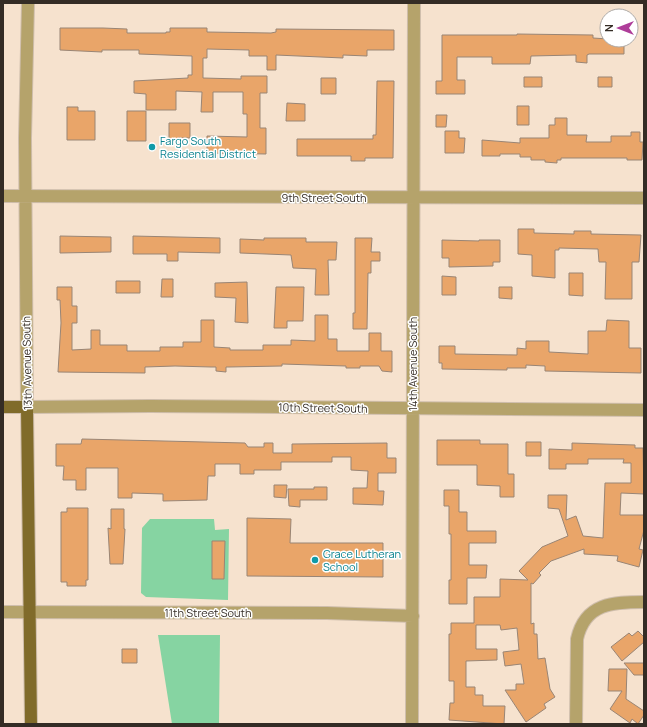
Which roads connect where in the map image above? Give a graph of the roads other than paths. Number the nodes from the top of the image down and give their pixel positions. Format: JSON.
{"nodes":[{"id":1,"x":28,"y":3,"type":"edge"},
{"id":2,"x":414,"y":3,"type":"edge"},
{"id":3,"x":3,"y":196,"type":"edge"},
{"id":4,"x":26,"y":197,"type":"junction"},
{"id":5,"x":413,"y":198,"type":"junction"},
{"id":6,"x":644,"y":198,"type":"edge"},
{"id":7,"x":27,"y":407,"type":"junction"},
{"id":8,"x":3,"y":408,"type":"edge"},
{"id":9,"x":413,"y":409,"type":"junction"},
{"id":10,"x":644,"y":410,"type":"edge"},
{"id":11,"x":644,"y":602,"type":"edge"},
{"id":12,"x":3,"y":612,"type":"edge"},
{"id":13,"x":29,"y":612,"type":"junction"},
{"id":14,"x":413,"y":616,"type":"junction"},
{"id":15,"x":31,"y":724,"type":"edge"},
{"id":16,"x":412,"y":724,"type":"edge"},
{"id":17,"x":576,"y":724,"type":"edge"}],
"edges":[{"from":1,"to":4,"type":"street","name":"13th Avenue South"},
{"from":2,"to":5,"type":"street","name":"14th Avenue South"},
{"from":3,"to":4,"type":"street","name":"9th Street South"},
{"from":4,"to":5,"type":"street","name":"9th Street South"},
{"from":4,"to":7,"type":"street","name":"13th Avenue South"},
{"from":5,"to":6,"type":"street","name":"9th Street South"},
{"from":5,"to":9,"type":"street","name":"14th Avenue South"},
{"from":7,"to":8,"type":"main road","name":"10th Street South"},
{"from":7,"to":9,"type":"street","name":"10th Street South"},
{"from":7,"to":13,"type":"main road","name":"13th Avenue South"},
{"from":9,"to":10,"type":"street","name":"10th Street South"},
{"from":9,"to":14,"type":"street","name":"14th Avenue South"},
{"from":11,"to":17,"type":"street"},
{"from":12,"to":13,"type":"street","name":"11th Street South"},
{"from":13,"to":14,"type":"street","name":"11th Street South"},
{"from":13,"to":15,"type":"main road","name":"13th Avenue South"},
{"from":14,"to":16,"type":"street","name":"14th Avenue South"}]}
